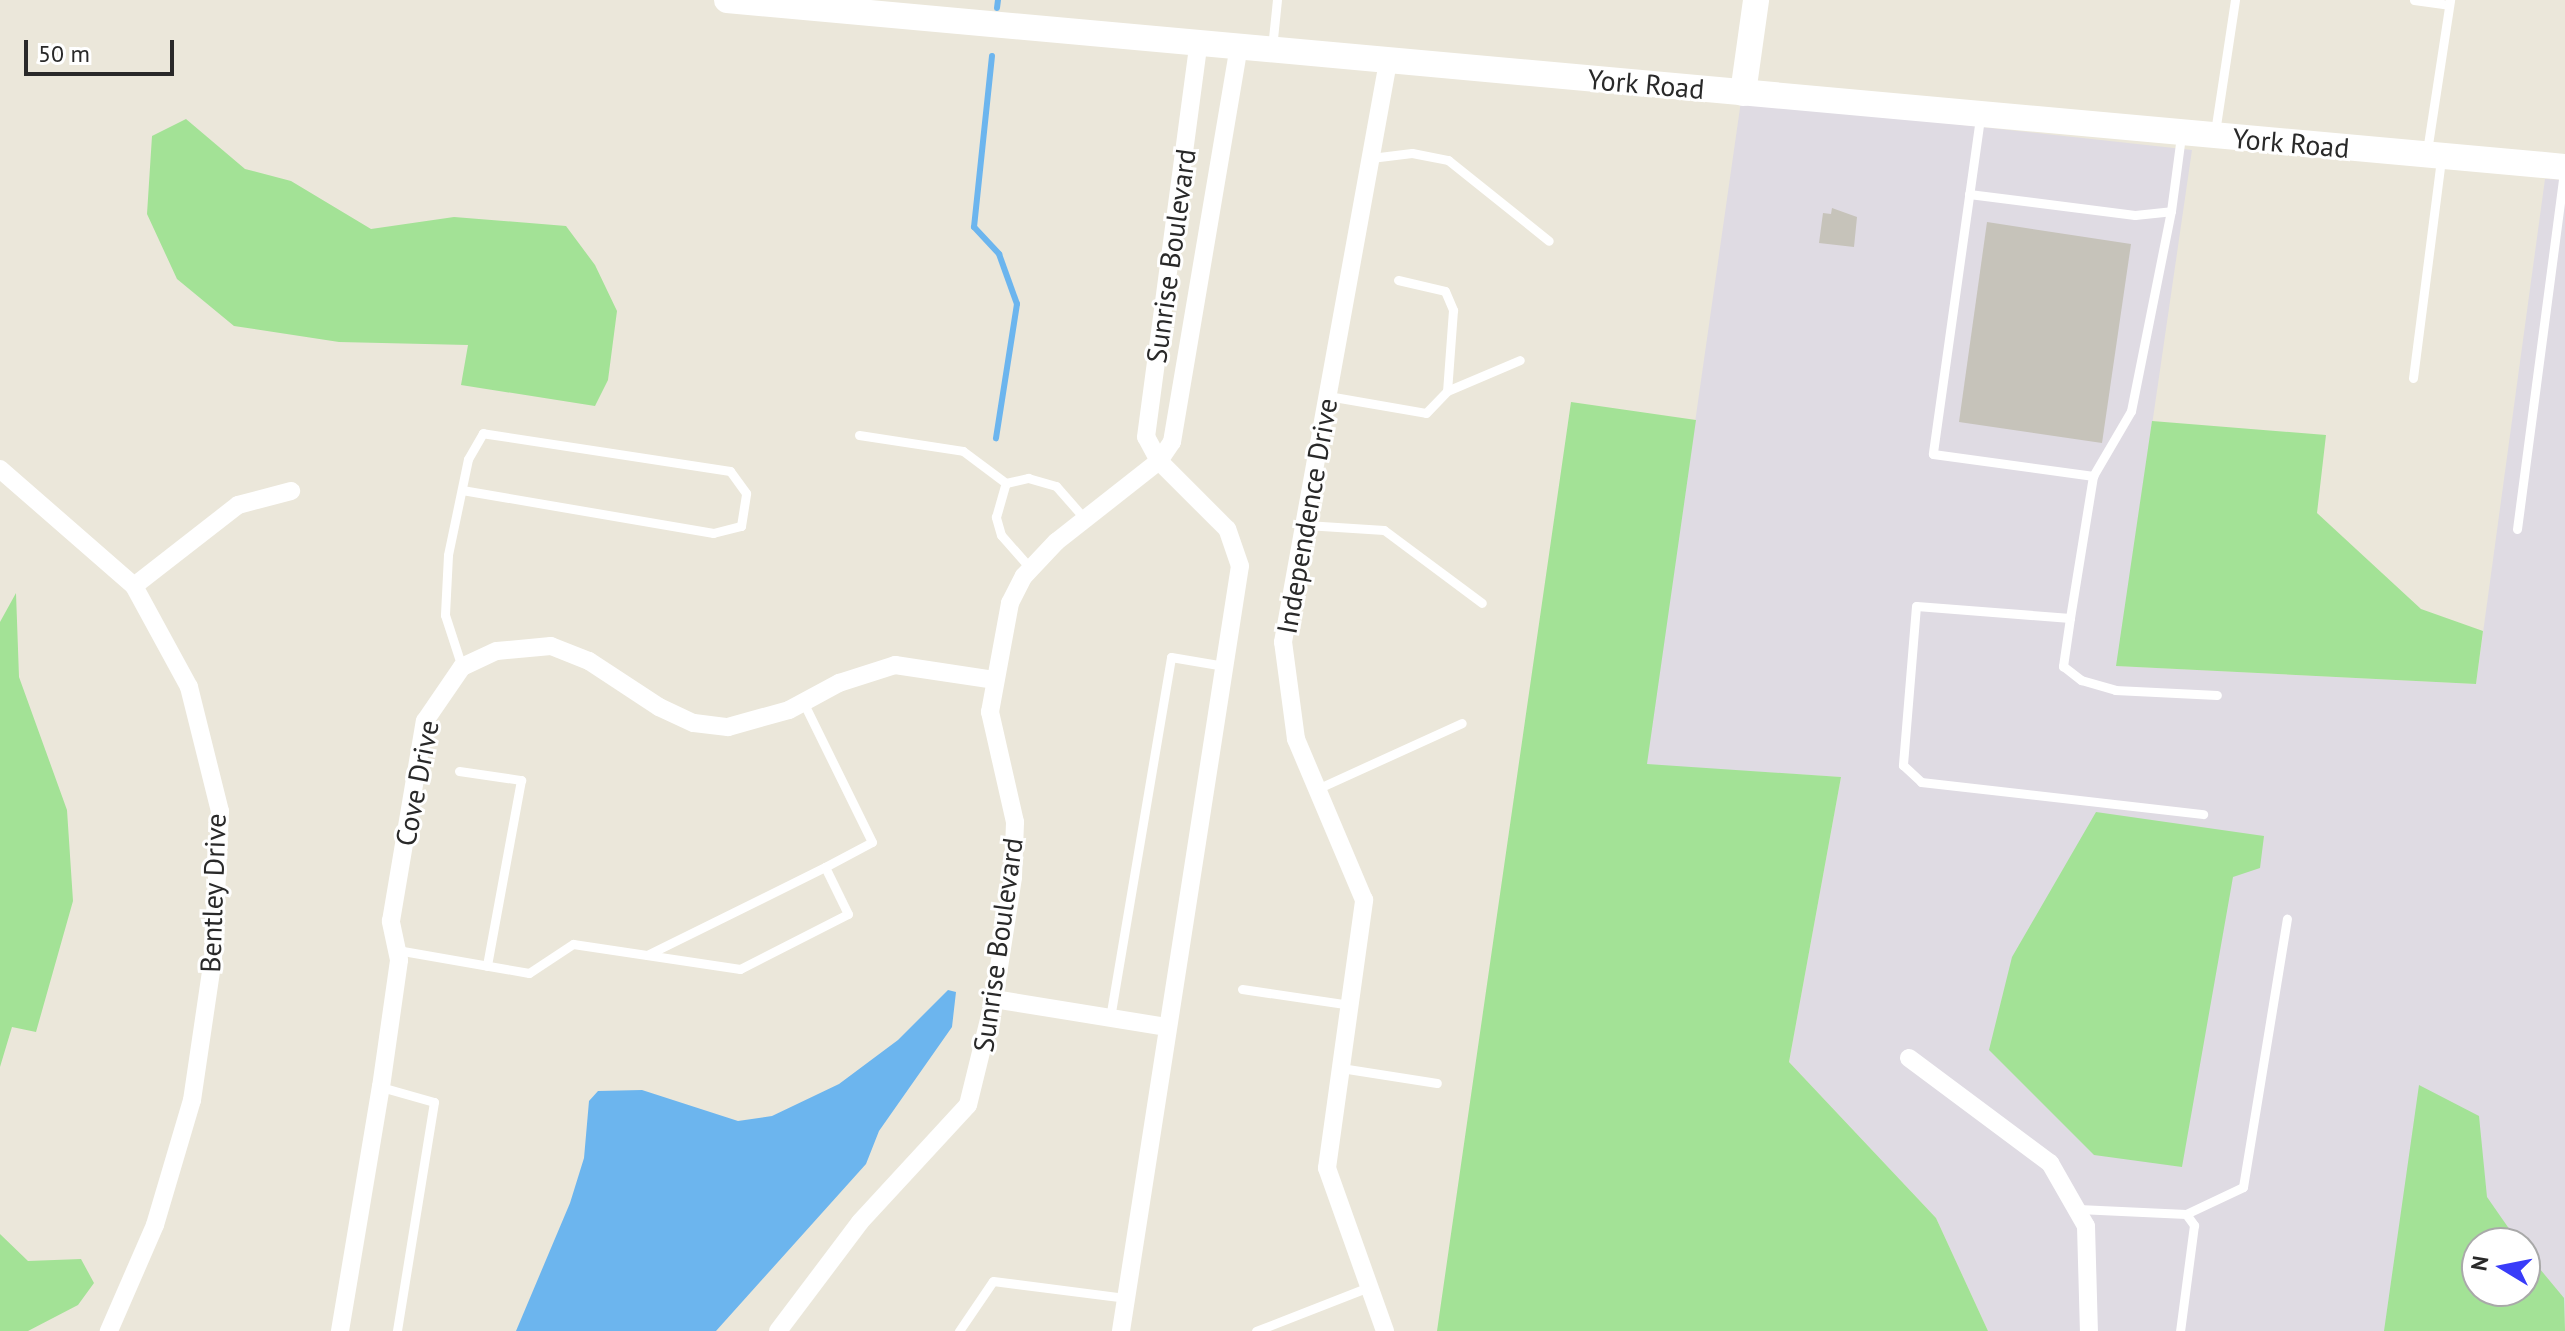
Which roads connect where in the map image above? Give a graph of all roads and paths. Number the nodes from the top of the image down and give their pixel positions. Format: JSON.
{"nodes":[{"id":1,"x":727,"y":0,"type":"edge"},
{"id":2,"x":1277,"y":0,"type":"edge"},
{"id":3,"x":1756,"y":0,"type":"edge"},
{"id":4,"x":2235,"y":0,"type":"edge"},
{"id":5,"x":2414,"y":0,"type":"edge"},
{"id":6,"x":2450,"y":3,"type":"edge"},
{"id":7,"x":1198,"y":47,"type":"junction"},
{"id":8,"x":1238,"y":50,"type":"junction"},
{"id":9,"x":1272,"y":53,"type":"junction"},
{"id":10,"x":1388,"y":62,"type":"junction"},
{"id":11,"x":1743,"y":93,"type":"junction"},
{"id":12,"x":1980,"y":114,"type":"junction"},
{"id":13,"x":2182,"y":133,"type":"junction"},
{"id":14,"x":2214,"y":136,"type":"junction"},
{"id":15,"x":2434,"y":156,"type":"junction"},
{"id":16,"x":1371,"y":158,"type":"junction"},
{"id":17,"x":2564,"y":167,"type":"edge"},
{"id":18,"x":1969,"y":194,"type":"junction"},
{"id":19,"x":2171,"y":211,"type":"junction"},
{"id":20,"x":1549,"y":241,"type":"dead end"},
{"id":21,"x":1398,"y":280,"type":"dead end"},
{"id":22,"x":1520,"y":360,"type":"dead end"},
{"id":23,"x":2413,"y":378,"type":"dead end"},
{"id":24,"x":1447,"y":391,"type":"junction"},
{"id":25,"x":1328,"y":396,"type":"junction"},
{"id":26,"x":859,"y":435,"type":"dead end"},
{"id":27,"x":1159,"y":461,"type":"junction"},
{"id":28,"x":0,"y":469,"type":"edge"},
{"id":29,"x":2093,"y":476,"type":"junction"},
{"id":30,"x":1006,"y":483,"type":"junction"},
{"id":31,"x":462,"y":490,"type":"junction"},
{"id":32,"x":291,"y":491,"type":"dead end"},
{"id":33,"x":1085,"y":519,"type":"junction"},
{"id":34,"x":1306,"y":525,"type":"junction"},
{"id":35,"x":2517,"y":529,"type":"dead end"},
{"id":36,"x":1031,"y":569,"type":"junction"},
{"id":37,"x":134,"y":586,"type":"junction"},
{"id":38,"x":1482,"y":603,"type":"dead end"},
{"id":39,"x":2070,"y":618,"type":"junction"},
{"id":40,"x":1224,"y":666,"type":"junction"},
{"id":41,"x":462,"y":667,"type":"junction"},
{"id":42,"x":994,"y":680,"type":"junction"},
{"id":43,"x":2217,"y":695,"type":"dead end"},
{"id":44,"x":803,"y":702,"type":"junction"},
{"id":45,"x":1462,"y":723,"type":"dead end"},
{"id":46,"x":459,"y":771,"type":"dead end"},
{"id":47,"x":1317,"y":789,"type":"junction"},
{"id":48,"x":2203,"y":814,"type":"dead end"},
{"id":49,"x":825,"y":867,"type":"junction"},
{"id":50,"x":2287,"y":919,"type":"dead end"},
{"id":51,"x":397,"y":950,"type":"junction"},
{"id":52,"x":647,"y":955,"type":"junction"},
{"id":53,"x":487,"y":966,"type":"junction"},
{"id":54,"x":1242,"y":989,"type":"dead end"},
{"id":55,"x":994,"y":999,"type":"junction"},
{"id":56,"x":1350,"y":1005,"type":"junction"},
{"id":57,"x":1110,"y":1018,"type":"junction"},
{"id":58,"x":1166,"y":1027,"type":"junction"},
{"id":59,"x":1909,"y":1058,"type":"dead end"},
{"id":60,"x":1341,"y":1068,"type":"junction"},
{"id":61,"x":1437,"y":1083,"type":"dead end"},
{"id":62,"x":381,"y":1087,"type":"junction"},
{"id":63,"x":2076,"y":1209,"type":"junction"},
{"id":64,"x":2186,"y":1214,"type":"junction"},
{"id":65,"x":1369,"y":1287,"type":"junction"},
{"id":66,"x":1125,"y":1298,"type":"junction"},
{"id":67,"x":961,"y":1329,"type":"edge"},
{"id":68,"x":109,"y":1331,"type":"edge"},
{"id":69,"x":340,"y":1331,"type":"edge"},
{"id":70,"x":397,"y":1331,"type":"edge"},
{"id":71,"x":778,"y":1331,"type":"edge"},
{"id":72,"x":1121,"y":1331,"type":"edge"},
{"id":73,"x":1256,"y":1331,"type":"edge"},
{"id":74,"x":1385,"y":1331,"type":"edge"},
{"id":75,"x":2089,"y":1331,"type":"edge"},
{"id":76,"x":2180,"y":1331,"type":"edge"}],
"edges":[{"from":1,"to":7,"type":"street","name":"York Road"},
{"from":2,"to":9,"type":"lane"},
{"from":3,"to":11,"type":"street"},
{"from":4,"to":14,"type":"lane"},
{"from":5,"to":6,"type":"lane"},
{"from":6,"to":15,"type":"lane"},
{"from":7,"to":8,"type":"street","name":"York Road"},
{"from":7,"to":27,"type":"street","name":"Sunrise Boulevard"},
{"from":8,"to":9,"type":"street","name":"York Road"},
{"from":8,"to":27,"type":"street","name":"Sunrise Boulevard"},
{"from":9,"to":10,"type":"street","name":"York Road"},
{"from":10,"to":11,"type":"street","name":"York Road"},
{"from":10,"to":16,"type":"street","name":"Independence Drive"},
{"from":11,"to":12,"type":"street","name":"York Road"},
{"from":12,"to":13,"type":"street","name":"York Road"},
{"from":12,"to":18,"type":"lane"},
{"from":13,"to":14,"type":"street","name":"York Road"},
{"from":13,"to":19,"type":"lane"},
{"from":14,"to":15,"type":"street","name":"York Road"},
{"from":15,"to":17,"type":"street","name":"York Road"},
{"from":15,"to":23,"type":"lane"},
{"from":16,"to":20,"type":"lane"},
{"from":16,"to":25,"type":"street","name":"Independence Drive"},
{"from":17,"to":35,"type":"lane"},
{"from":18,"to":19,"type":"lane"},
{"from":18,"to":29,"type":"lane"},
{"from":19,"to":29,"type":"lane"},
{"from":21,"to":24,"type":"lane"},
{"from":22,"to":24,"type":"lane"},
{"from":24,"to":25,"type":"lane"},
{"from":25,"to":34,"type":"street","name":"Independence Drive"},
{"from":26,"to":30,"type":"lane"},
{"from":27,"to":33,"type":"street","name":"Sunrise Boulevard"},
{"from":27,"to":40,"type":"street","name":"Sunrise Boulevard"},
{"from":28,"to":37,"type":"street","name":"Bentley Drive"},
{"from":29,"to":39,"type":"lane"},
{"from":30,"to":33,"type":"lane"},
{"from":30,"to":36,"type":"lane"},
{"from":31,"to":31,"type":"lane"},
{"from":31,"to":41,"type":"lane"},
{"from":32,"to":37,"type":"street"},
{"from":33,"to":36,"type":"street","name":"Sunrise Boulevard"},
{"from":34,"to":38,"type":"lane"},
{"from":34,"to":47,"type":"street","name":"Independence Drive"},
{"from":36,"to":42,"type":"street","name":"Sunrise Boulevard"},
{"from":37,"to":68,"type":"street","name":"Bentley Drive"},
{"from":39,"to":43,"type":"lane"},
{"from":39,"to":48,"type":"lane"},
{"from":40,"to":57,"type":"lane"},
{"from":40,"to":58,"type":"street","name":"Sunrise Boulevard"},
{"from":41,"to":44,"type":"street"},
{"from":41,"to":51,"type":"street","name":"Cove Drive"},
{"from":42,"to":44,"type":"street"},
{"from":42,"to":55,"type":"street","name":"Sunrise Boulevard"},
{"from":44,"to":49,"type":"lane"},
{"from":45,"to":47,"type":"lane"},
{"from":46,"to":53,"type":"lane"},
{"from":47,"to":56,"type":"street","name":"Independence Drive"},
{"from":49,"to":52,"type":"lane"},
{"from":49,"to":52,"type":"lane"},
{"from":50,"to":64,"type":"lane"},
{"from":51,"to":53,"type":"lane"},
{"from":51,"to":62,"type":"street","name":"Cove Drive"},
{"from":52,"to":53,"type":"lane"},
{"from":54,"to":56,"type":"lane"},
{"from":55,"to":57,"type":"street"},
{"from":55,"to":71,"type":"street","name":"Sunrise Boulevard"},
{"from":56,"to":60,"type":"street","name":"Independence Drive"},
{"from":57,"to":58,"type":"street"},
{"from":58,"to":66,"type":"street","name":"Sunrise Boulevard"},
{"from":59,"to":63,"type":"street"},
{"from":60,"to":61,"type":"lane"},
{"from":60,"to":65,"type":"street","name":"Independence Drive"},
{"from":62,"to":69,"type":"street","name":"Cove Drive"},
{"from":62,"to":70,"type":"lane"},
{"from":63,"to":64,"type":"lane"},
{"from":63,"to":75,"type":"street"},
{"from":64,"to":76,"type":"lane"},
{"from":65,"to":73,"type":"lane"},
{"from":65,"to":74,"type":"street","name":"Independence Drive"},
{"from":66,"to":67,"type":"lane"},
{"from":66,"to":72,"type":"street","name":"Sunrise Boulevard"}]}
